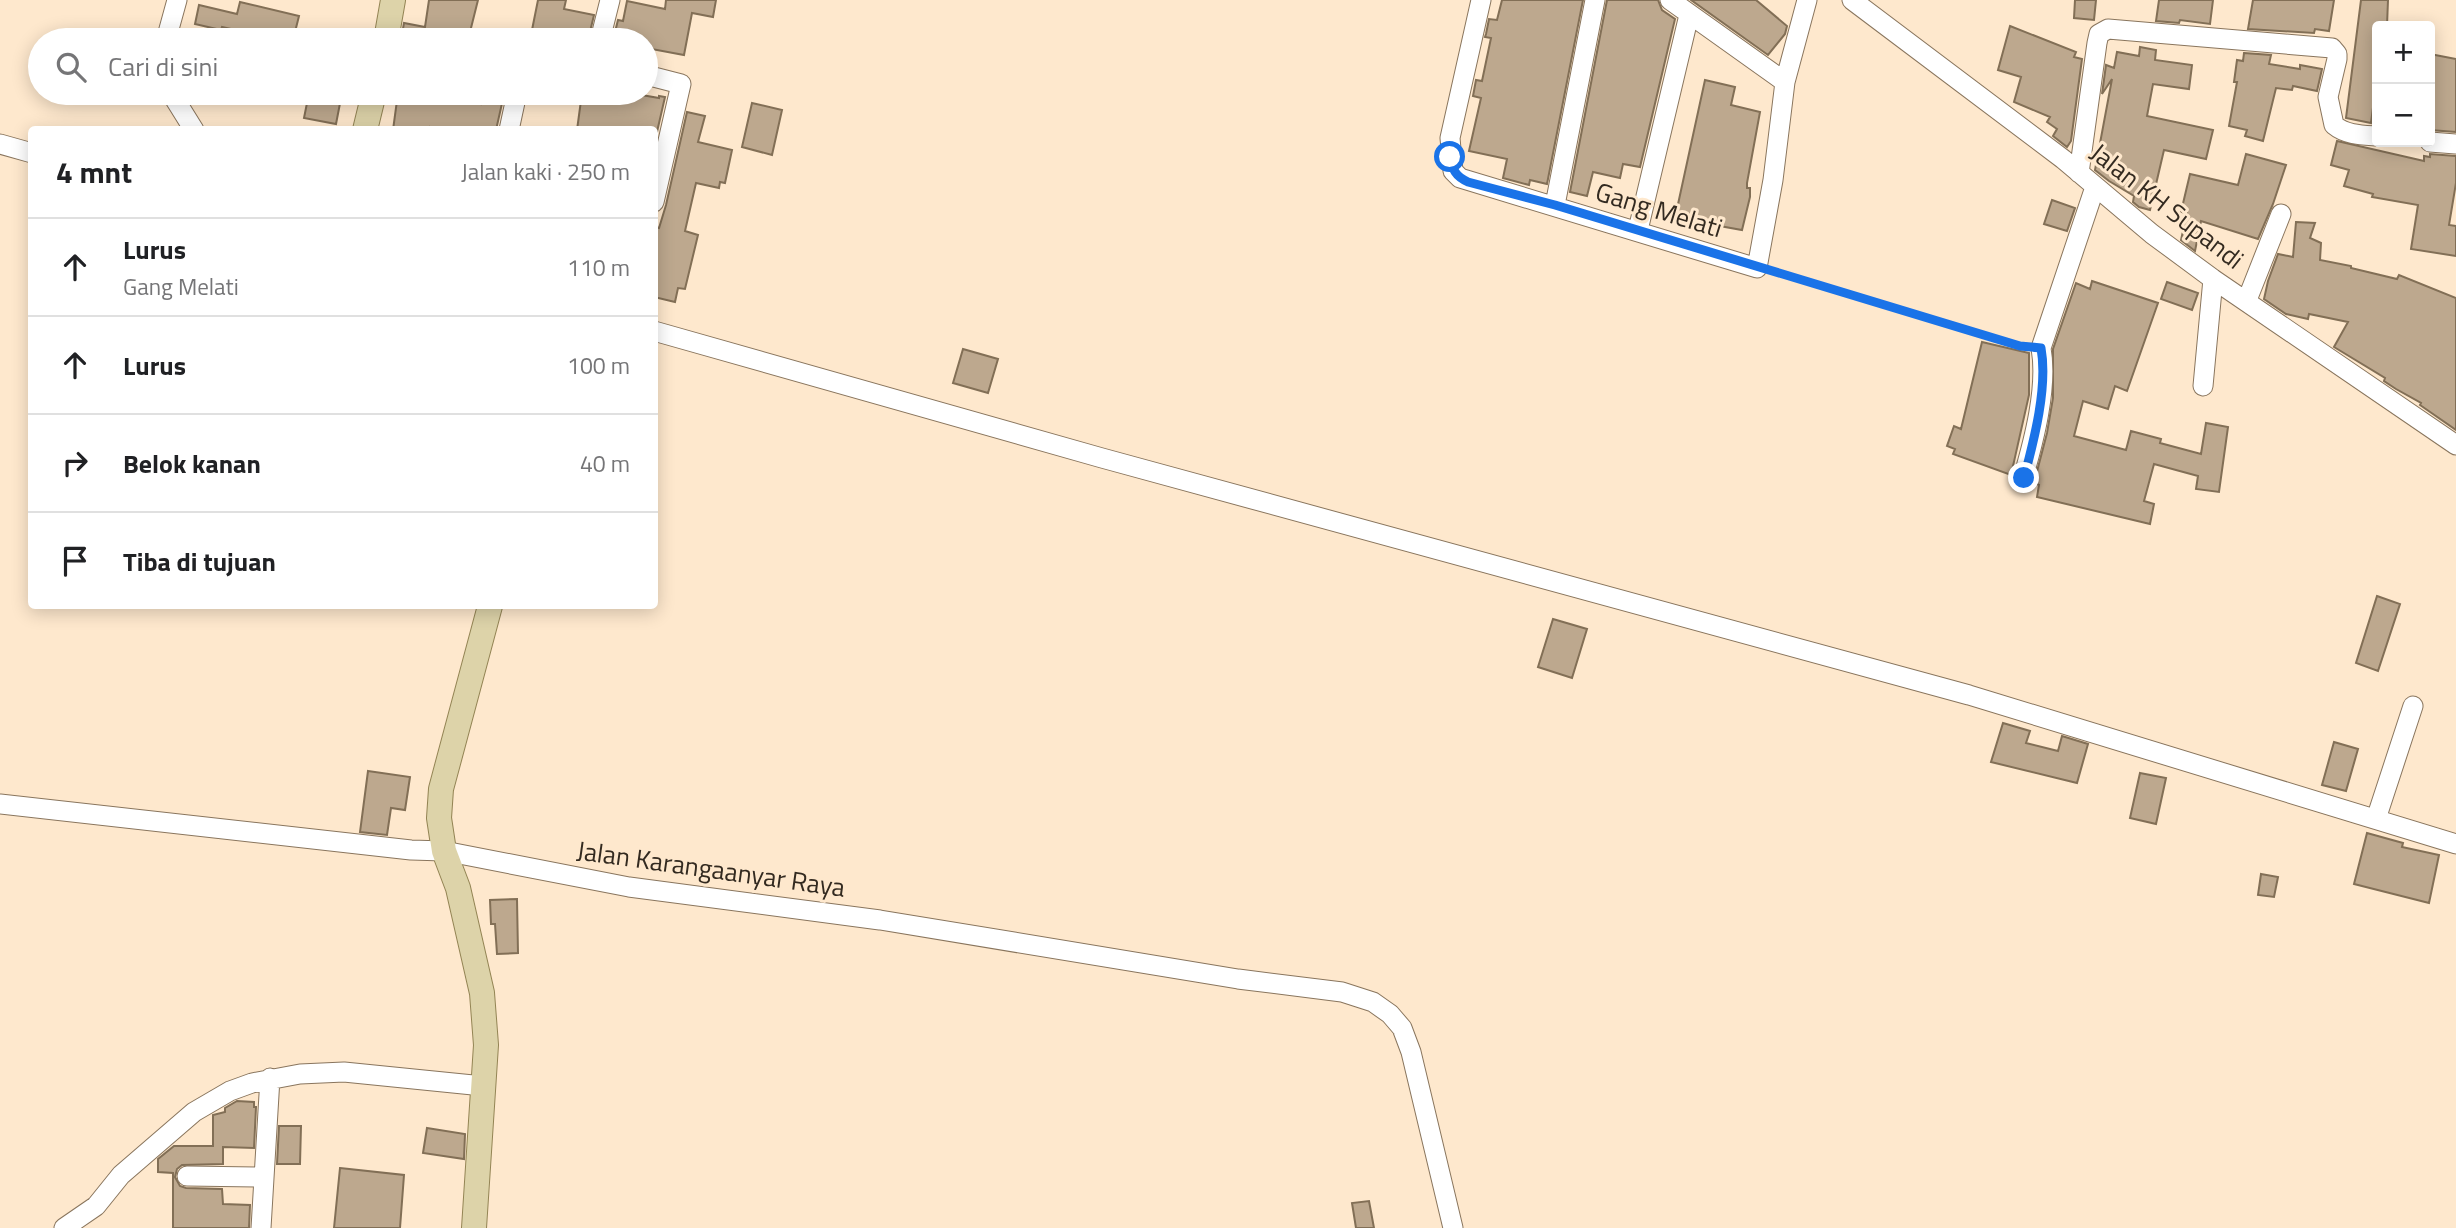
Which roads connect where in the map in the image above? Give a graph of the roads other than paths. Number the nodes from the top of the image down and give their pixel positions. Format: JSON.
{"nodes":[{"id":1,"x":177,"y":0,"type":"edge"},
{"id":2,"x":393,"y":0,"type":"edge"},
{"id":3,"x":610,"y":0,"type":"edge"},
{"id":4,"x":1481,"y":0,"type":"edge"},
{"id":5,"x":1595,"y":0,"type":"edge"},
{"id":6,"x":1670,"y":0,"type":"edge"},
{"id":7,"x":1807,"y":0,"type":"edge"},
{"id":8,"x":1852,"y":0,"type":"edge"},
{"id":9,"x":1689,"y":15,"type":"junction"},
{"id":10,"x":169,"y":28,"type":"edge"},
{"id":11,"x":388,"y":28,"type":"edge"},
{"id":12,"x":603,"y":28,"type":"edge"},
{"id":13,"x":658,"y":78,"type":"edge"},
{"id":14,"x":1785,"y":82,"type":"junction"},
{"id":15,"x":178,"y":105,"type":"edge"},
{"id":16,"x":371,"y":105,"type":"edge"},
{"id":17,"x":514,"y":105,"type":"edge"},
{"id":18,"x":192,"y":126,"type":"edge"},
{"id":19,"x":366,"y":126,"type":"edge"},
{"id":20,"x":510,"y":126,"type":"edge"},
{"id":21,"x":2372,"y":136,"type":"edge"},
{"id":22,"x":2435,"y":142,"type":"edge"},
{"id":23,"x":0,"y":144,"type":"edge"},
{"id":24,"x":2456,"y":144,"type":"edge"},
{"id":25,"x":28,"y":152,"type":"edge"},
{"id":26,"x":2079,"y":173,"type":"junction"},
{"id":27,"x":658,"y":185,"type":"edge"},
{"id":28,"x":2095,"y":187,"type":"junction"},
{"id":29,"x":1555,"y":205,"type":"junction"},
{"id":30,"x":2281,"y":214,"type":"dead end"},
{"id":31,"x":1638,"y":230,"type":"junction"},
{"id":32,"x":2213,"y":279,"type":"junction"},
{"id":33,"x":2247,"y":300,"type":"junction"},
{"id":34,"x":658,"y":332,"type":"edge"},
{"id":35,"x":2203,"y":386,"type":"dead end"},
{"id":36,"x":2456,"y":445,"type":"edge"},
{"id":37,"x":2024,"y":478,"type":"dead end"},
{"id":38,"x":489,"y":609,"type":"edge"},
{"id":39,"x":2413,"y":706,"type":"dead end"},
{"id":40,"x":0,"y":804,"type":"edge"},
{"id":41,"x":2376,"y":819,"type":"junction"},
{"id":42,"x":2456,"y":844,"type":"edge"},
{"id":43,"x":444,"y":851,"type":"junction"},
{"id":44,"x":270,"y":1078,"type":"junction"},
{"id":45,"x":483,"y":1086,"type":"junction"},
{"id":46,"x":187,"y":1176,"type":"dead end"},
{"id":47,"x":264,"y":1177,"type":"junction"},
{"id":48,"x":64,"y":1228,"type":"edge"},
{"id":49,"x":261,"y":1228,"type":"edge"},
{"id":50,"x":474,"y":1228,"type":"edge"},
{"id":51,"x":1453,"y":1228,"type":"edge"}],
"edges":[{"from":1,"to":10,"type":"street"},
{"from":2,"to":11,"type":"main road"},
{"from":3,"to":12,"type":"street"},
{"from":4,"to":29,"type":"street","name":"Gang Melati"},
{"from":5,"to":29,"type":"street"},
{"from":6,"to":9,"type":"street"},
{"from":7,"to":14,"type":"street"},
{"from":8,"to":26,"type":"street","name":"Jalan KH Supandi"},
{"from":9,"to":14,"type":"street"},
{"from":9,"to":31,"type":"street"},
{"from":13,"to":27,"type":"street"},
{"from":14,"to":31,"type":"street","name":"Gang Melati"},
{"from":15,"to":18,"type":"street"},
{"from":16,"to":19,"type":"main road"},
{"from":17,"to":20,"type":"street"},
{"from":21,"to":26,"type":"street"},
{"from":22,"to":24,"type":"street"},
{"from":23,"to":25,"type":"street"},
{"from":26,"to":28,"type":"street","name":"Jalan KH Supandi"},
{"from":28,"to":32,"type":"street","name":"Jalan KH Supandi"},
{"from":28,"to":37,"type":"street"},
{"from":29,"to":31,"type":"street","name":"Gang Melati"},
{"from":30,"to":33,"type":"street"},
{"from":32,"to":33,"type":"street","name":"Jalan KH Supandi"},
{"from":32,"to":35,"type":"street"},
{"from":33,"to":36,"type":"street","name":"Jalan KH Supandi"},
{"from":34,"to":41,"type":"street"},
{"from":38,"to":43,"type":"main road"},
{"from":39,"to":41,"type":"street"},
{"from":40,"to":43,"type":"street","name":"Jalan Karangaanyar Raya"},
{"from":41,"to":42,"type":"street"},
{"from":43,"to":45,"type":"main road"},
{"from":43,"to":51,"type":"street","name":"Jalan Karangaanyar Raya"},
{"from":44,"to":45,"type":"street"},
{"from":44,"to":47,"type":"street"},
{"from":44,"to":48,"type":"street"},
{"from":45,"to":50,"type":"main road"},
{"from":46,"to":47,"type":"street"},
{"from":47,"to":49,"type":"street"}]}
